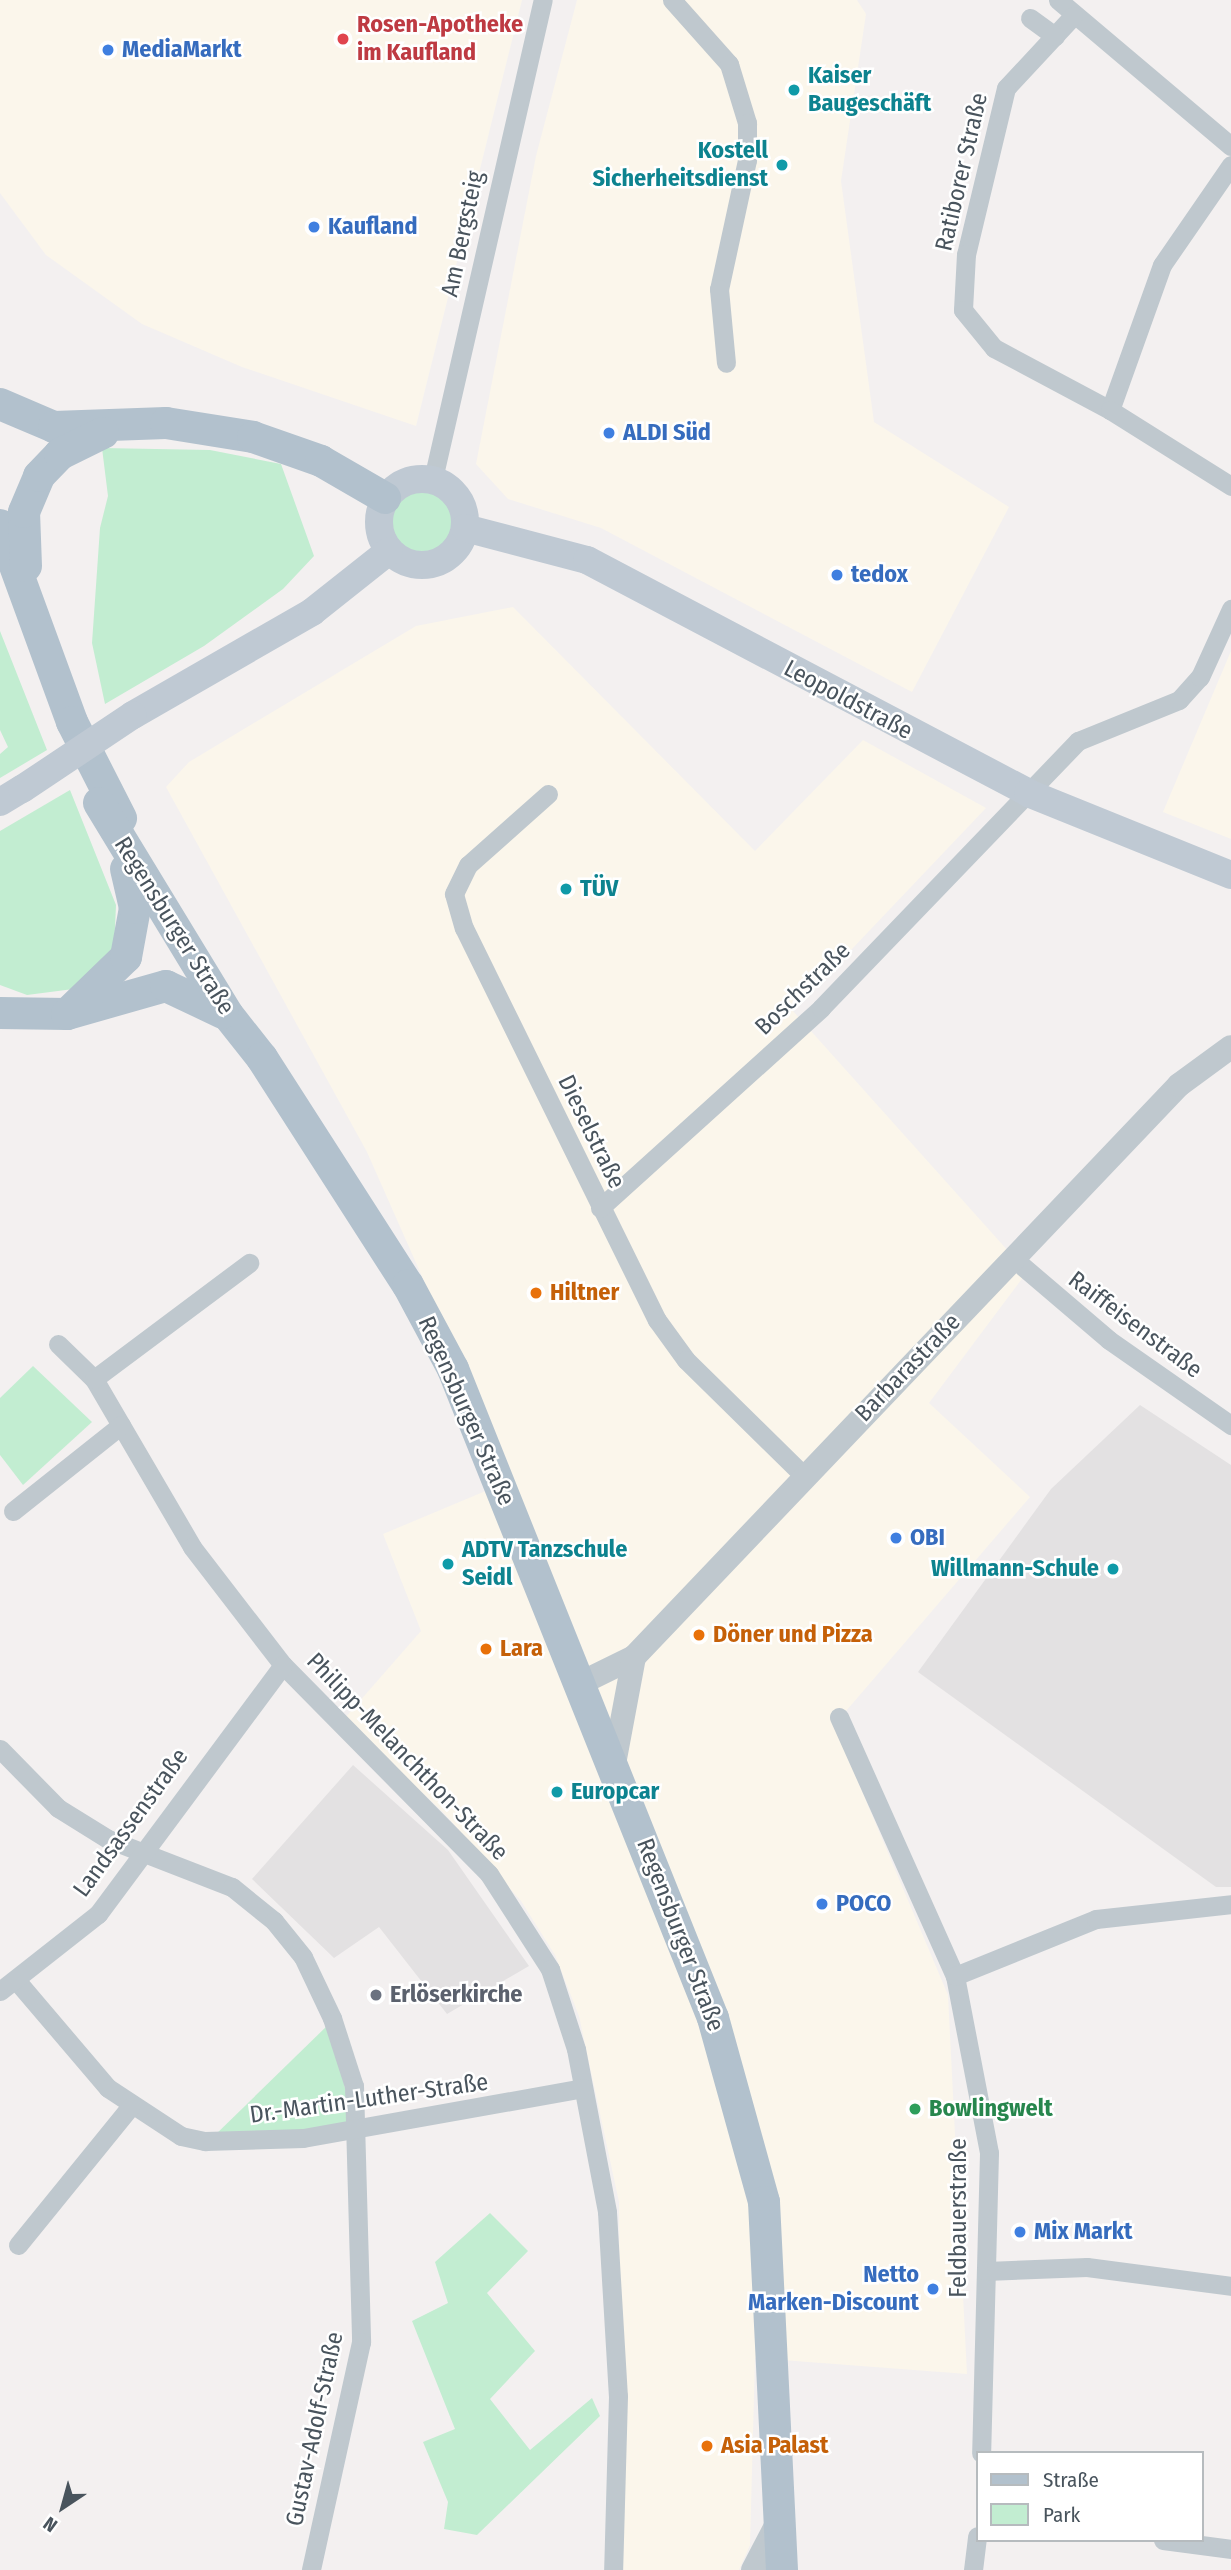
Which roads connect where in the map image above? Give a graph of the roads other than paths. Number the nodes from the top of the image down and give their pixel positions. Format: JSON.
{"nodes":[{"id":1,"x":543,"y":0,"type":"edge"},
{"id":2,"x":672,"y":0,"type":"edge"},
{"id":3,"x":1058,"y":0,"type":"edge"},
{"id":4,"x":1073,"y":16,"type":"junction"},
{"id":5,"x":1030,"y":18,"type":"dead end"},
{"id":6,"x":1055,"y":36,"type":"junction"},
{"id":7,"x":1231,"y":146,"type":"edge"},
{"id":8,"x":1231,"y":165,"type":"edge"},
{"id":9,"x":726,"y":363,"type":"dead end"},
{"id":10,"x":0,"y":404,"type":"edge"},
{"id":11,"x":1110,"y":410,"type":"junction"},
{"id":12,"x":120,"y":426,"type":"junction"},
{"id":13,"x":1224,"y":475,"type":"edge"},
{"id":14,"x":433,"y":479,"type":"junction"},
{"id":15,"x":1231,"y":486,"type":"edge"},
{"id":16,"x":385,"y":498,"type":"junction"},
{"id":17,"x":0,"y":525,"type":"edge"},
{"id":18,"x":466,"y":528,"type":"junction"},
{"id":19,"x":390,"y":551,"type":"junction"},
{"id":20,"x":0,"y":564,"type":"edge"},
{"id":21,"x":1231,"y":609,"type":"edge"},
{"id":22,"x":39,"y":640,"type":"junction"},
{"id":23,"x":1028,"y":793,"type":"junction"},
{"id":24,"x":548,"y":794,"type":"dead end"},
{"id":25,"x":11,"y":795,"type":"edge"},
{"id":26,"x":99,"y":803,"type":"junction"},
{"id":27,"x":1231,"y":875,"type":"edge"},
{"id":28,"x":0,"y":1013,"type":"edge"},
{"id":29,"x":67,"y":1014,"type":"junction"},
{"id":30,"x":228,"y":1015,"type":"junction"},
{"id":31,"x":1231,"y":1047,"type":"edge"},
{"id":32,"x":262,"y":1058,"type":"junction"},
{"id":33,"x":600,"y":1208,"type":"junction"},
{"id":34,"x":1013,"y":1258,"type":"junction"},
{"id":35,"x":249,"y":1263,"type":"dead end"},
{"id":36,"x":58,"y":1344,"type":"dead end"},
{"id":37,"x":94,"y":1378,"type":"junction"},
{"id":38,"x":121,"y":1425,"type":"junction"},
{"id":39,"x":1231,"y":1425,"type":"edge"},
{"id":40,"x":805,"y":1477,"type":"junction"},
{"id":41,"x":13,"y":1511,"type":"dead end"},
{"id":42,"x":634,"y":1657,"type":"junction"},
{"id":43,"x":283,"y":1665,"type":"junction"},
{"id":44,"x":582,"y":1683,"type":"junction"},
{"id":45,"x":839,"y":1717,"type":"dead end"},
{"id":46,"x":0,"y":1749,"type":"edge"},
{"id":47,"x":614,"y":1764,"type":"junction"},
{"id":48,"x":145,"y":1852,"type":"junction"},
{"id":49,"x":1231,"y":1904,"type":"edge"},
{"id":50,"x":955,"y":1976,"type":"junction"},
{"id":51,"x":8,"y":1986,"type":"edge"},
{"id":52,"x":583,"y":2088,"type":"junction"},
{"id":53,"x":130,"y":2107,"type":"junction"},
{"id":54,"x":357,"y":2129,"type":"junction"},
{"id":55,"x":18,"y":2245,"type":"dead end"},
{"id":56,"x":986,"y":2272,"type":"junction"},
{"id":57,"x":1231,"y":2286,"type":"edge"},
{"id":58,"x":981,"y":2451,"type":"edge"},
{"id":59,"x":778,"y":2521,"type":"junction"},
{"id":60,"x":976,"y":2542,"type":"edge"},
{"id":61,"x":1178,"y":2542,"type":"edge"},
{"id":62,"x":1231,"y":2549,"type":"edge"},
{"id":63,"x":311,"y":2570,"type":"edge"},
{"id":64,"x":613,"y":2570,"type":"edge"},
{"id":65,"x":753,"y":2570,"type":"edge"},
{"id":66,"x":782,"y":2570,"type":"edge"},
{"id":67,"x":973,"y":2570,"type":"edge"}],
"edges":[{"from":1,"to":14,"type":"street","name":"Am Bergsteig"},
{"from":2,"to":9,"type":"street"},
{"from":3,"to":4,"type":"street"},
{"from":4,"to":6,"type":"street","name":"Ratiborer Straße"},
{"from":4,"to":7,"type":"street"},
{"from":5,"to":6,"type":"street"},
{"from":6,"to":11,"type":"street","name":"Ratiborer Straße"},
{"from":8,"to":11,"type":"street"},
{"from":10,"to":12,"type":"main road"},
{"from":11,"to":13,"type":"street","name":"Ratiborer Straße"},
{"from":12,"to":16,"type":"main road"},
{"from":12,"to":22,"type":"main road"},
{"from":13,"to":15,"type":"street","name":"Ratiborer Straße"},
{"from":14,"to":16,"type":"main road"},
{"from":14,"to":18,"type":"main road"},
{"from":16,"to":19,"type":"main road"},
{"from":17,"to":22,"type":"main road"},
{"from":18,"to":19,"type":"main road"},
{"from":18,"to":23,"type":"main road","name":"Leopoldstraße"},
{"from":19,"to":25,"type":"main road","bridge":true},
{"from":20,"to":26,"type":"main road"},
{"from":21,"to":23,"type":"street","name":"Boschstraße"},
{"from":22,"to":32,"type":"main road"},
{"from":23,"to":27,"type":"main road","name":"Leopoldstraße"},
{"from":23,"to":33,"type":"street","name":"Boschstraße"},
{"from":24,"to":33,"type":"street","name":"Dieselstraße"},
{"from":26,"to":29,"type":"main road"},
{"from":26,"to":30,"type":"main road","name":"Regensburger Straße"},
{"from":28,"to":29,"type":"main road"},
{"from":29,"to":30,"type":"main road"},
{"from":30,"to":32,"type":"main road","name":"Regensburger Straße"},
{"from":31,"to":34,"type":"street","name":"Barbarastraße"},
{"from":32,"to":44,"type":"main road","name":"Regensburger Straße"},
{"from":33,"to":40,"type":"street","name":"Dieselstraße"},
{"from":34,"to":39,"type":"street","name":"Raiffeisenstraße"},
{"from":34,"to":40,"type":"street","name":"Barbarastraße"},
{"from":35,"to":37,"type":"street"},
{"from":36,"to":37,"type":"street","name":"Philipp-Melanchthon-Straße"},
{"from":37,"to":38,"type":"street","name":"Philipp-Melanchthon-Straße"},
{"from":38,"to":41,"type":"street"},
{"from":38,"to":43,"type":"street","name":"Philipp-Melanchthon-Straße"},
{"from":40,"to":42,"type":"street","name":"Barbarastraße"},
{"from":42,"to":44,"type":"street","name":"Barbarastraße"},
{"from":42,"to":47,"type":"street"},
{"from":43,"to":48,"type":"street","name":"Landsassenstraße"},
{"from":43,"to":52,"type":"street","name":"Philipp-Melanchthon-Straße"},
{"from":44,"to":47,"type":"main road","name":"Regensburger Straße"},
{"from":45,"to":50,"type":"street","name":"Feldbauerstraße"},
{"from":46,"to":48,"type":"street","name":"Gustav-Adolf-Straße"},
{"from":47,"to":59,"type":"main road","name":"Regensburger Straße"},
{"from":48,"to":51,"type":"street","name":"Landsassenstraße"},
{"from":48,"to":54,"type":"street","name":"Gustav-Adolf-Straße"},
{"from":49,"to":50,"type":"street"},
{"from":50,"to":56,"type":"street","name":"Feldbauerstraße"},
{"from":51,"to":53,"type":"street","name":"Dr.-Martin-Luther-Straße"},
{"from":52,"to":54,"type":"street","name":"Dr.-Martin-Luther-Straße"},
{"from":52,"to":64,"type":"street","name":"Philipp-Melanchthon-Straße"},
{"from":53,"to":54,"type":"street","name":"Dr.-Martin-Luther-Straße"},
{"from":53,"to":55,"type":"street"},
{"from":54,"to":63,"type":"street","name":"Gustav-Adolf-Straße"},
{"from":56,"to":57,"type":"street"},
{"from":56,"to":58,"type":"street","name":"Feldbauerstraße"},
{"from":59,"to":65,"type":"street"},
{"from":59,"to":66,"type":"main road","name":"Regensburger Straße"},
{"from":60,"to":67,"type":"street"},
{"from":61,"to":62,"type":"street"}]}
